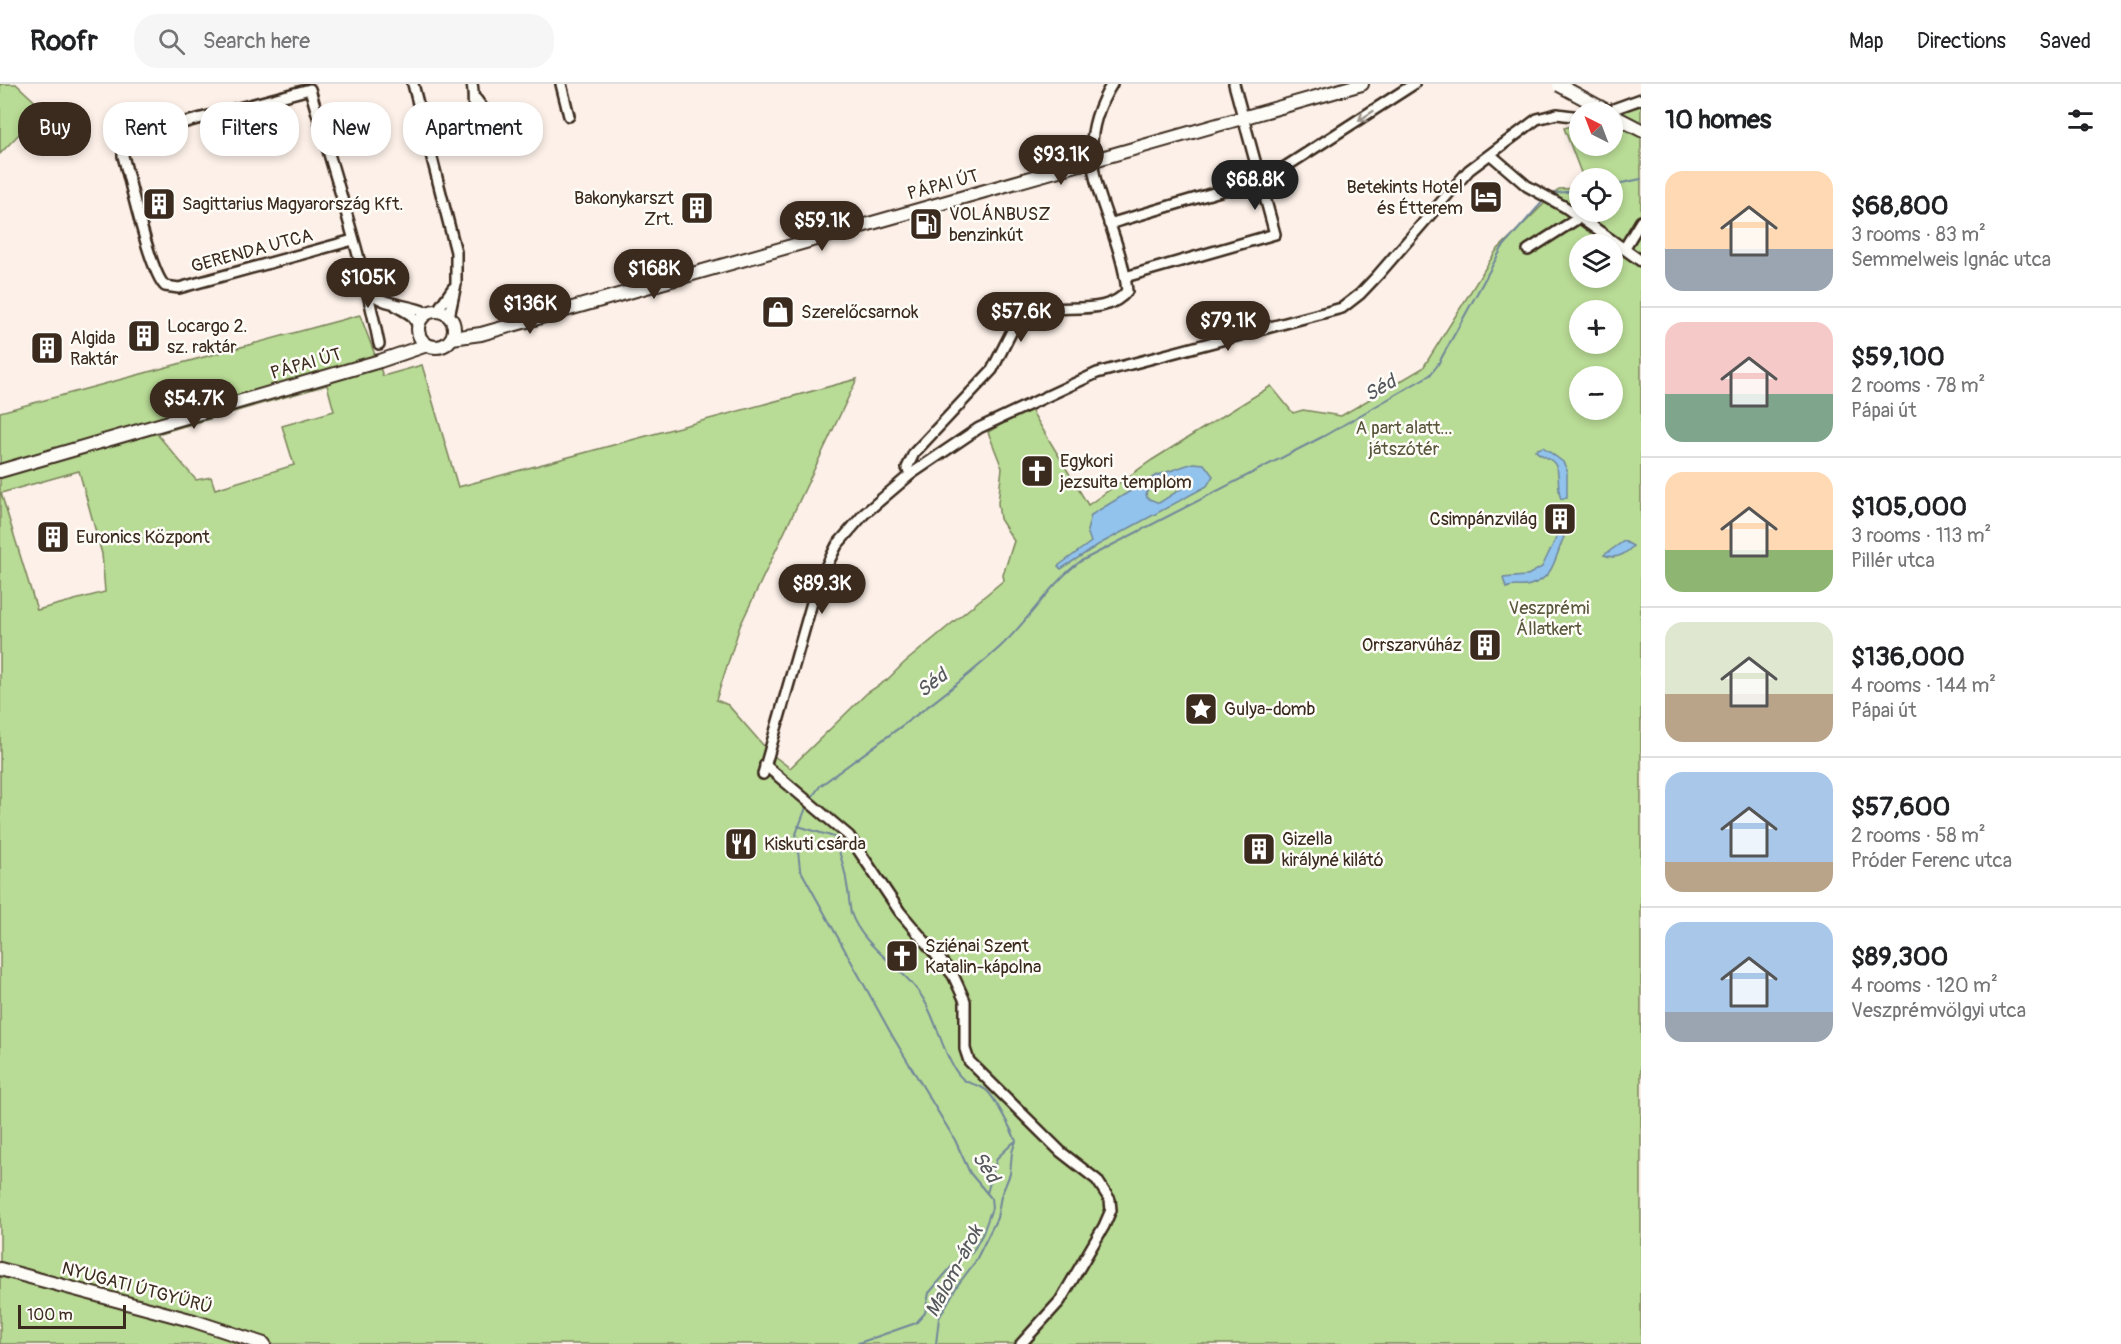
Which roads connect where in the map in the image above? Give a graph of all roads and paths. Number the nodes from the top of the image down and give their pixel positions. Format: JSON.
{"nodes":[{"id":1,"x":413,"y":84,"type":"edge"},
{"id":2,"x":472,"y":84,"type":"edge"},
{"id":3,"x":561,"y":84,"type":"edge"},
{"id":4,"x":1112,"y":84,"type":"edge"},
{"id":5,"x":1234,"y":84,"type":"edge"},
{"id":6,"x":1362,"y":84,"type":"edge"},
{"id":7,"x":1414,"y":84,"type":"edge"},
{"id":8,"x":1558,"y":85,"type":"edge"},
{"id":9,"x":476,"y":99,"type":"dead end"},
{"id":10,"x":1641,"y":99,"type":"edge"},
{"id":11,"x":1589,"y":102,"type":"edge"},
{"id":12,"x":1623,"y":107,"type":"edge"},
{"id":13,"x":569,"y":116,"type":"dead end"},
{"id":14,"x":1569,"y":116,"type":"edge"},
{"id":15,"x":1244,"y":119,"type":"junction"},
{"id":16,"x":1623,"y":121,"type":"edge"},
{"id":17,"x":1641,"y":130,"type":"edge"},
{"id":18,"x":1491,"y":155,"type":"junction"},
{"id":19,"x":1091,"y":162,"type":"junction"},
{"id":20,"x":1260,"y":180,"type":"junction"},
{"id":21,"x":1569,"y":210,"type":"edge"},
{"id":22,"x":1641,"y":221,"type":"edge"},
{"id":23,"x":1572,"y":222,"type":"edge"},
{"id":24,"x":1587,"y":222,"type":"edge"},
{"id":25,"x":1109,"y":224,"type":"junction"},
{"id":26,"x":353,"y":240,"type":"junction"},
{"id":27,"x":1624,"y":249,"type":"junction"},
{"id":28,"x":1528,"y":250,"type":"dead end"},
{"id":29,"x":1639,"y":256,"type":"edge"},
{"id":30,"x":1125,"y":277,"type":"junction"},
{"id":31,"x":365,"y":286,"type":"junction"},
{"id":32,"x":391,"y":303,"type":"junction"},
{"id":33,"x":442,"y":316,"type":"junction"},
{"id":34,"x":417,"y":328,"type":"junction"},
{"id":35,"x":492,"y":330,"type":"junction"},
{"id":36,"x":452,"y":338,"type":"junction"},
{"id":37,"x":379,"y":344,"type":"dead end"},
{"id":38,"x":427,"y":345,"type":"junction"},
{"id":39,"x":380,"y":361,"type":"junction"},
{"id":40,"x":0,"y":471,"type":"edge"},
{"id":41,"x":910,"y":474,"type":"junction"},
{"id":42,"x":0,"y":1269,"type":"edge"},
{"id":43,"x":264,"y":1344,"type":"edge"},
{"id":44,"x":1021,"y":1344,"type":"edge"}],
"edges":[{"from":1,"to":33,"type":"street"},
{"from":2,"to":9,"type":"street"},
{"from":3,"to":13,"type":"street"},
{"from":4,"to":19,"type":"street"},
{"from":5,"to":15,"type":"street"},
{"from":6,"to":15,"type":"main road","name":"PÁPAI ÚT"},
{"from":7,"to":20,"type":"street","one_way":true},
{"from":8,"to":11,"type":"main road","bridge":true},
{"from":10,"to":12,"type":"street"},
{"from":14,"to":18,"type":"street"},
{"from":15,"to":19,"type":"main road","name":"PÁPAI ÚT"},
{"from":15,"to":20,"type":"street"},
{"from":16,"to":17,"type":"main road"},
{"from":18,"to":21,"type":"street"},
{"from":18,"to":41,"type":"street"},
{"from":19,"to":25,"type":"street"},
{"from":19,"to":35,"type":"main road","name":"PÁPAI ÚT"},
{"from":20,"to":25,"type":"street"},
{"from":20,"to":30,"type":"street"},
{"from":22,"to":27,"type":"street"},
{"from":23,"to":28,"type":"street"},
{"from":24,"to":27,"type":"street"},
{"from":25,"to":30,"type":"street"},
{"from":26,"to":26,"type":"street","name":"GERENDA UTCA"},
{"from":26,"to":31,"type":"street"},
{"from":27,"to":29,"type":"street"},
{"from":30,"to":41,"type":"street"},
{"from":31,"to":32,"type":"street"},
{"from":31,"to":37,"type":"street"},
{"from":32,"to":33,"type":"street"},
{"from":32,"to":34,"type":"street"},
{"from":33,"to":34,"type":"main road","name":"PÁPAI ÚT"},
{"from":33,"to":35,"type":"main road","name":"PÁPAI ÚT"},
{"from":33,"to":36,"type":"main road"},
{"from":34,"to":38,"type":"main road"},
{"from":34,"to":39,"type":"main road","name":"PÁPAI ÚT"},
{"from":35,"to":36,"type":"main road","name":"PÁPAI ÚT"},
{"from":36,"to":38,"type":"main road","name":"PÁPAI ÚT"},
{"from":38,"to":39,"type":"main road","name":"PÁPAI ÚT"},
{"from":39,"to":40,"type":"main road","name":"PÁPAI ÚT"},
{"from":41,"to":44,"type":"street"},
{"from":42,"to":43,"type":"main road","name":"NYUGATI ÚTGYŰRŰ"}]}
